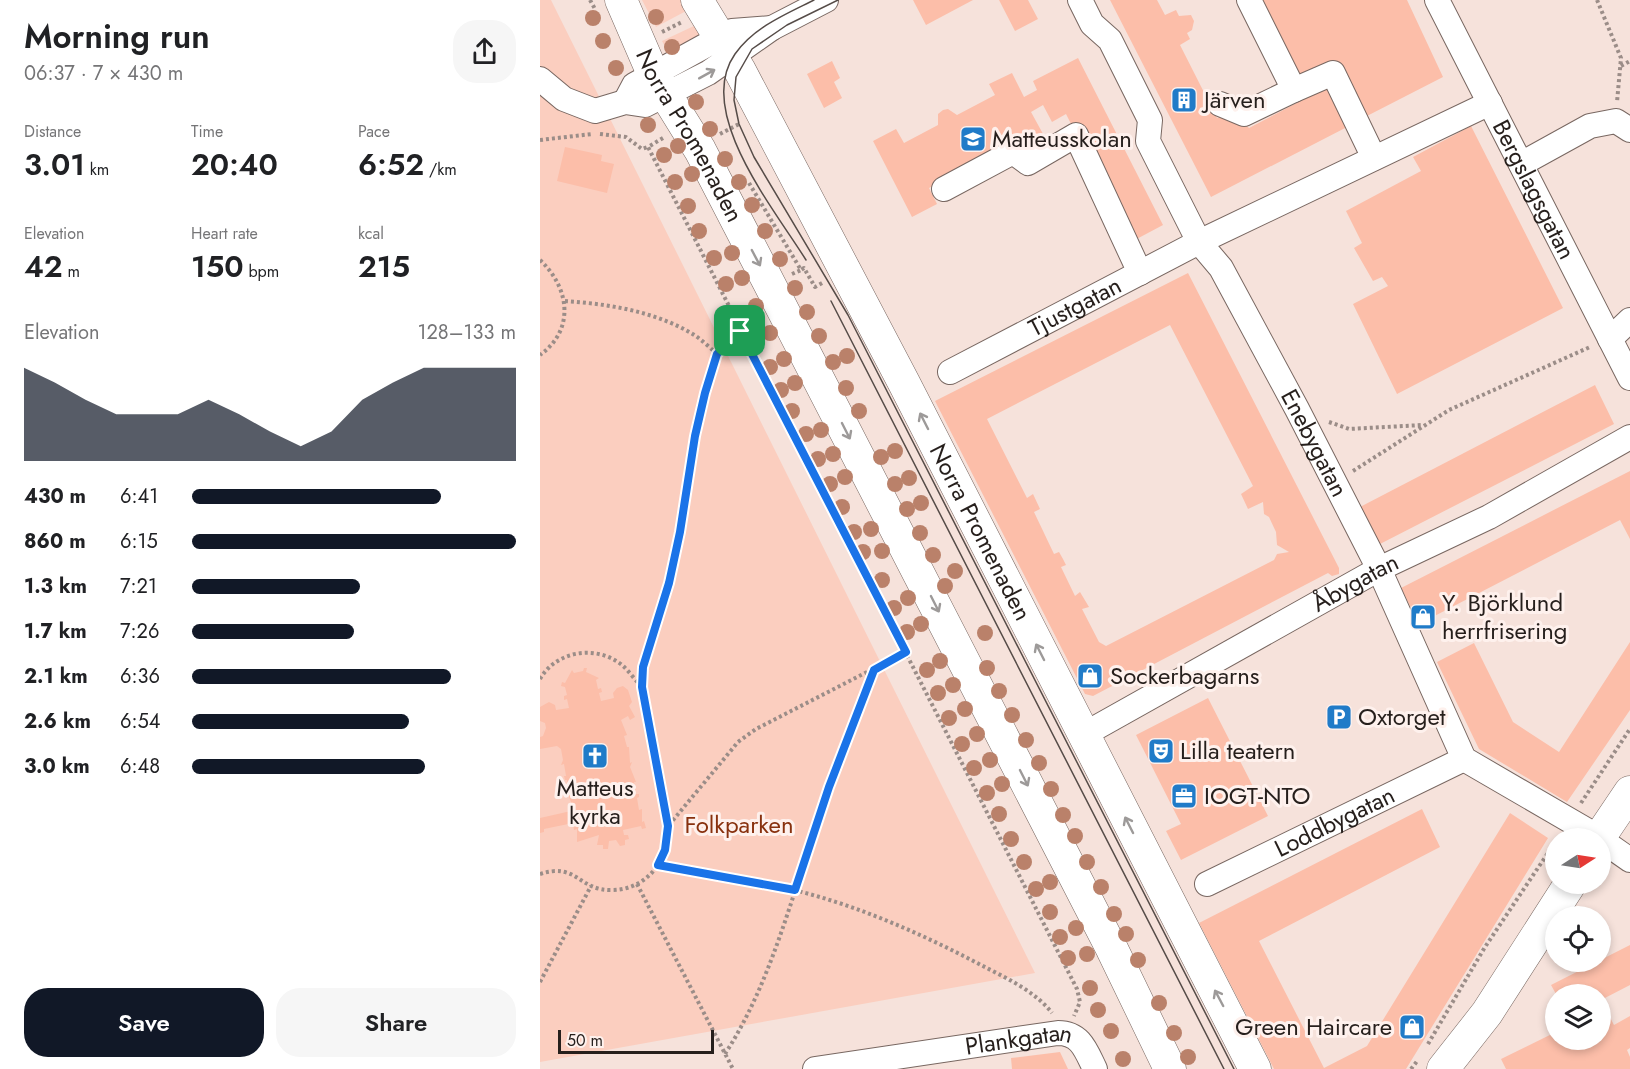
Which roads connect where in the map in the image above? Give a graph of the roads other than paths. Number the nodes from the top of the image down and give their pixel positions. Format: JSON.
{"nodes":[{"id":1,"x":621,"y":0,"type":"edge"},
{"id":2,"x":628,"y":0,"type":"edge"},
{"id":3,"x":826,"y":0,"type":"edge"},
{"id":4,"x":1080,"y":0,"type":"edge"},
{"id":5,"x":1249,"y":0,"type":"edge"},
{"id":6,"x":1437,"y":0,"type":"edge"},
{"id":7,"x":700,"y":6,"type":"edge"},
{"id":8,"x":725,"y":49,"type":"junction"},
{"id":9,"x":540,"y":79,"type":"edge"},
{"id":10,"x":656,"y":88,"type":"junction"},
{"id":11,"x":1294,"y":90,"type":"junction"},
{"id":12,"x":1490,"y":103,"type":"junction"},
{"id":13,"x":1220,"y":104,"type":"dead end"},
{"id":14,"x":1623,"y":125,"type":"edge"},
{"id":15,"x":1374,"y":158,"type":"junction"},
{"id":16,"x":1521,"y":164,"type":"junction"},
{"id":17,"x":944,"y":189,"type":"dead end"},
{"id":18,"x":1199,"y":242,"type":"junction"},
{"id":19,"x":1140,"y":273,"type":"junction"},
{"id":20,"x":1630,"y":320,"type":"edge"},
{"id":21,"x":1610,"y":339,"type":"junction"},
{"id":22,"x":950,"y":372,"type":"dead end"},
{"id":23,"x":1630,"y":378,"type":"edge"},
{"id":24,"x":1630,"y":437,"type":"edge"},
{"id":25,"x":1379,"y":569,"type":"junction"},
{"id":26,"x":1083,"y":735,"type":"junction"},
{"id":27,"x":1464,"y":759,"type":"junction"},
{"id":28,"x":1630,"y":792,"type":"edge"},
{"id":29,"x":1558,"y":828,"type":"edge"},
{"id":30,"x":1607,"y":828,"type":"edge"},
{"id":31,"x":1611,"y":846,"type":"edge"},
{"id":32,"x":1630,"y":860,"type":"edge"},
{"id":33,"x":1207,"y":884,"type":"dead end"},
{"id":34,"x":1564,"y":894,"type":"edge"},
{"id":35,"x":1487,"y":1013,"type":"junction"},
{"id":36,"x":1155,"y":1035,"type":"junction"},
{"id":37,"x":815,"y":1069,"type":"edge"},
{"id":38,"x":1095,"y":1069,"type":"edge"},
{"id":39,"x":1170,"y":1069,"type":"edge"},
{"id":40,"x":1177,"y":1069,"type":"edge"},
{"id":41,"x":1255,"y":1069,"type":"edge"},
{"id":42,"x":1443,"y":1069,"type":"edge"},
{"id":43,"x":1467,"y":1069,"type":"edge"}],
"edges":[{"from":1,"to":10,"type":"main road","name":"Norra Promenaden"},
{"from":2,"to":10,"type":"main road","name":"Norra Promenaden"},
{"from":3,"to":8,"type":"street"},
{"from":4,"to":18,"type":"street","name":"Enebygatan"},
{"from":5,"to":11,"type":"street"},
{"from":6,"to":12,"type":"street","name":"Bergslagsgatan"},
{"from":7,"to":8,"type":"main road","name":"Norra Promenaden"},
{"from":8,"to":10,"type":"street"},
{"from":26,"to":8,"type":"main road","name":"Norra Promenaden","one_way":true},
{"from":9,"to":10,"type":"street"},
{"from":10,"to":36,"type":"main road","name":"Norra Promenaden","one_way":true},
{"from":11,"to":13,"type":"street"},
{"from":11,"to":15,"type":"street"},
{"from":12,"to":15,"type":"street","name":"Tjustgatan"},
{"from":12,"to":16,"type":"street","name":"Bergslagsgatan"},
{"from":14,"to":16,"type":"street"},
{"from":15,"to":18,"type":"street","name":"Tjustgatan"},
{"from":16,"to":21,"type":"street","name":"Bergslagsgatan"},
{"from":17,"to":19,"type":"street"},
{"from":18,"to":19,"type":"street","name":"Tjustgatan"},
{"from":18,"to":25,"type":"street","name":"Enebygatan"},
{"from":19,"to":22,"type":"street","name":"Tjustgatan"},
{"from":20,"to":21,"type":"street"},
{"from":21,"to":23,"type":"street","name":"Bergslagsgatan"},
{"from":24,"to":25,"type":"street","name":"Åbygatan"},
{"from":25,"to":26,"type":"street","name":"Åbygatan"},
{"from":25,"to":27,"type":"street","name":"Enebygatan"},
{"from":41,"to":26,"type":"main road","name":"Norra Promenaden","one_way":true},
{"from":27,"to":29,"type":"street"},
{"from":27,"to":33,"type":"street","name":"Loddbygatan"},
{"from":28,"to":30,"type":"main road"},
{"from":31,"to":32,"type":"street"},
{"from":34,"to":35,"type":"main road"},
{"from":35,"to":42,"type":"main road"},
{"from":35,"to":43,"type":"main road"},
{"from":36,"to":39,"type":"main road","name":"Norra Promenaden"},
{"from":36,"to":40,"type":"main road","name":"Norra Promenaden"},
{"from":37,"to":38,"type":"street","name":"Plankgatan"}]}
